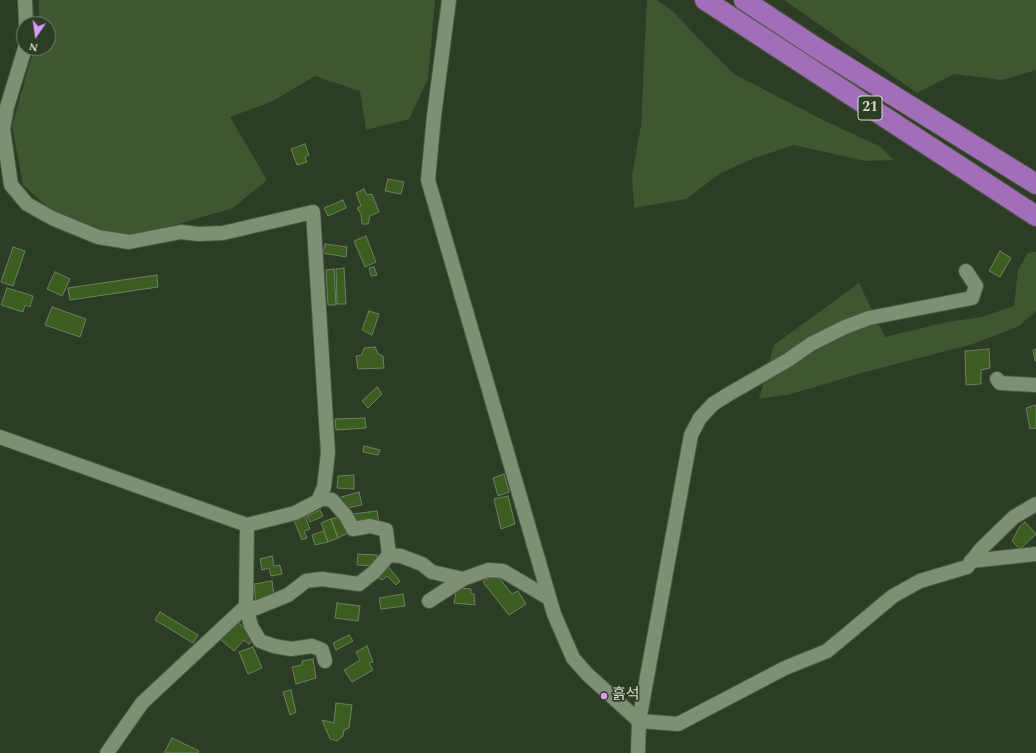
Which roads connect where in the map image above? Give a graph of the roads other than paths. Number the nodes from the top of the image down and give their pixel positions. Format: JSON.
{"nodes":[{"id":1,"x":25,"y":0,"type":"edge"},
{"id":2,"x":449,"y":0,"type":"edge"},
{"id":3,"x":705,"y":0,"type":"edge"},
{"id":4,"x":744,"y":0,"type":"edge"},
{"id":5,"x":26,"y":16,"type":"edge"},
{"id":6,"x":23,"y":56,"type":"edge"},
{"id":7,"x":1036,"y":184,"type":"edge"},
{"id":8,"x":1036,"y":216,"type":"edge"},
{"id":9,"x":966,"y":271,"type":"dead end"},
{"id":10,"x":997,"y":379,"type":"dead end"},
{"id":11,"x":1036,"y":385,"type":"edge"},
{"id":12,"x":0,"y":437,"type":"edge"},
{"id":13,"x":320,"y":498,"type":"junction"},
{"id":14,"x":1036,"y":504,"type":"edge"},
{"id":15,"x":246,"y":525,"type":"junction"},
{"id":16,"x":1036,"y":554,"type":"edge"},
{"id":17,"x":389,"y":555,"type":"junction"},
{"id":18,"x":971,"y":561,"type":"junction"},
{"id":19,"x":463,"y":579,"type":"junction"},
{"id":20,"x":547,"y":597,"type":"junction"},
{"id":21,"x":429,"y":601,"type":"dead end"},
{"id":22,"x":246,"y":606,"type":"junction"},
{"id":23,"x":325,"y":661,"type":"dead end"},
{"id":24,"x":640,"y":721,"type":"junction"},
{"id":25,"x":107,"y":753,"type":"edge"},
{"id":26,"x":638,"y":753,"type":"edge"}],
"edges":[{"from":1,"to":5,"type":"street"},
{"from":2,"to":20,"type":"street"},
{"from":3,"to":8,"type":"highway","number":"21"},
{"from":4,"to":7,"type":"highway","number":"21"},
{"from":6,"to":13,"type":"street"},
{"from":9,"to":24,"type":"street"},
{"from":10,"to":11,"type":"street"},
{"from":12,"to":15,"type":"street"},
{"from":13,"to":15,"type":"street"},
{"from":13,"to":17,"type":"street"},
{"from":14,"to":18,"type":"street"},
{"from":15,"to":22,"type":"street"},
{"from":16,"to":18,"type":"street"},
{"from":17,"to":19,"type":"street"},
{"from":17,"to":22,"type":"street"},
{"from":18,"to":24,"type":"street"},
{"from":19,"to":20,"type":"street"},
{"from":19,"to":21,"type":"street"},
{"from":20,"to":24,"type":"street"},
{"from":22,"to":23,"type":"street"},
{"from":22,"to":25,"type":"street"},
{"from":24,"to":26,"type":"street"}]}
